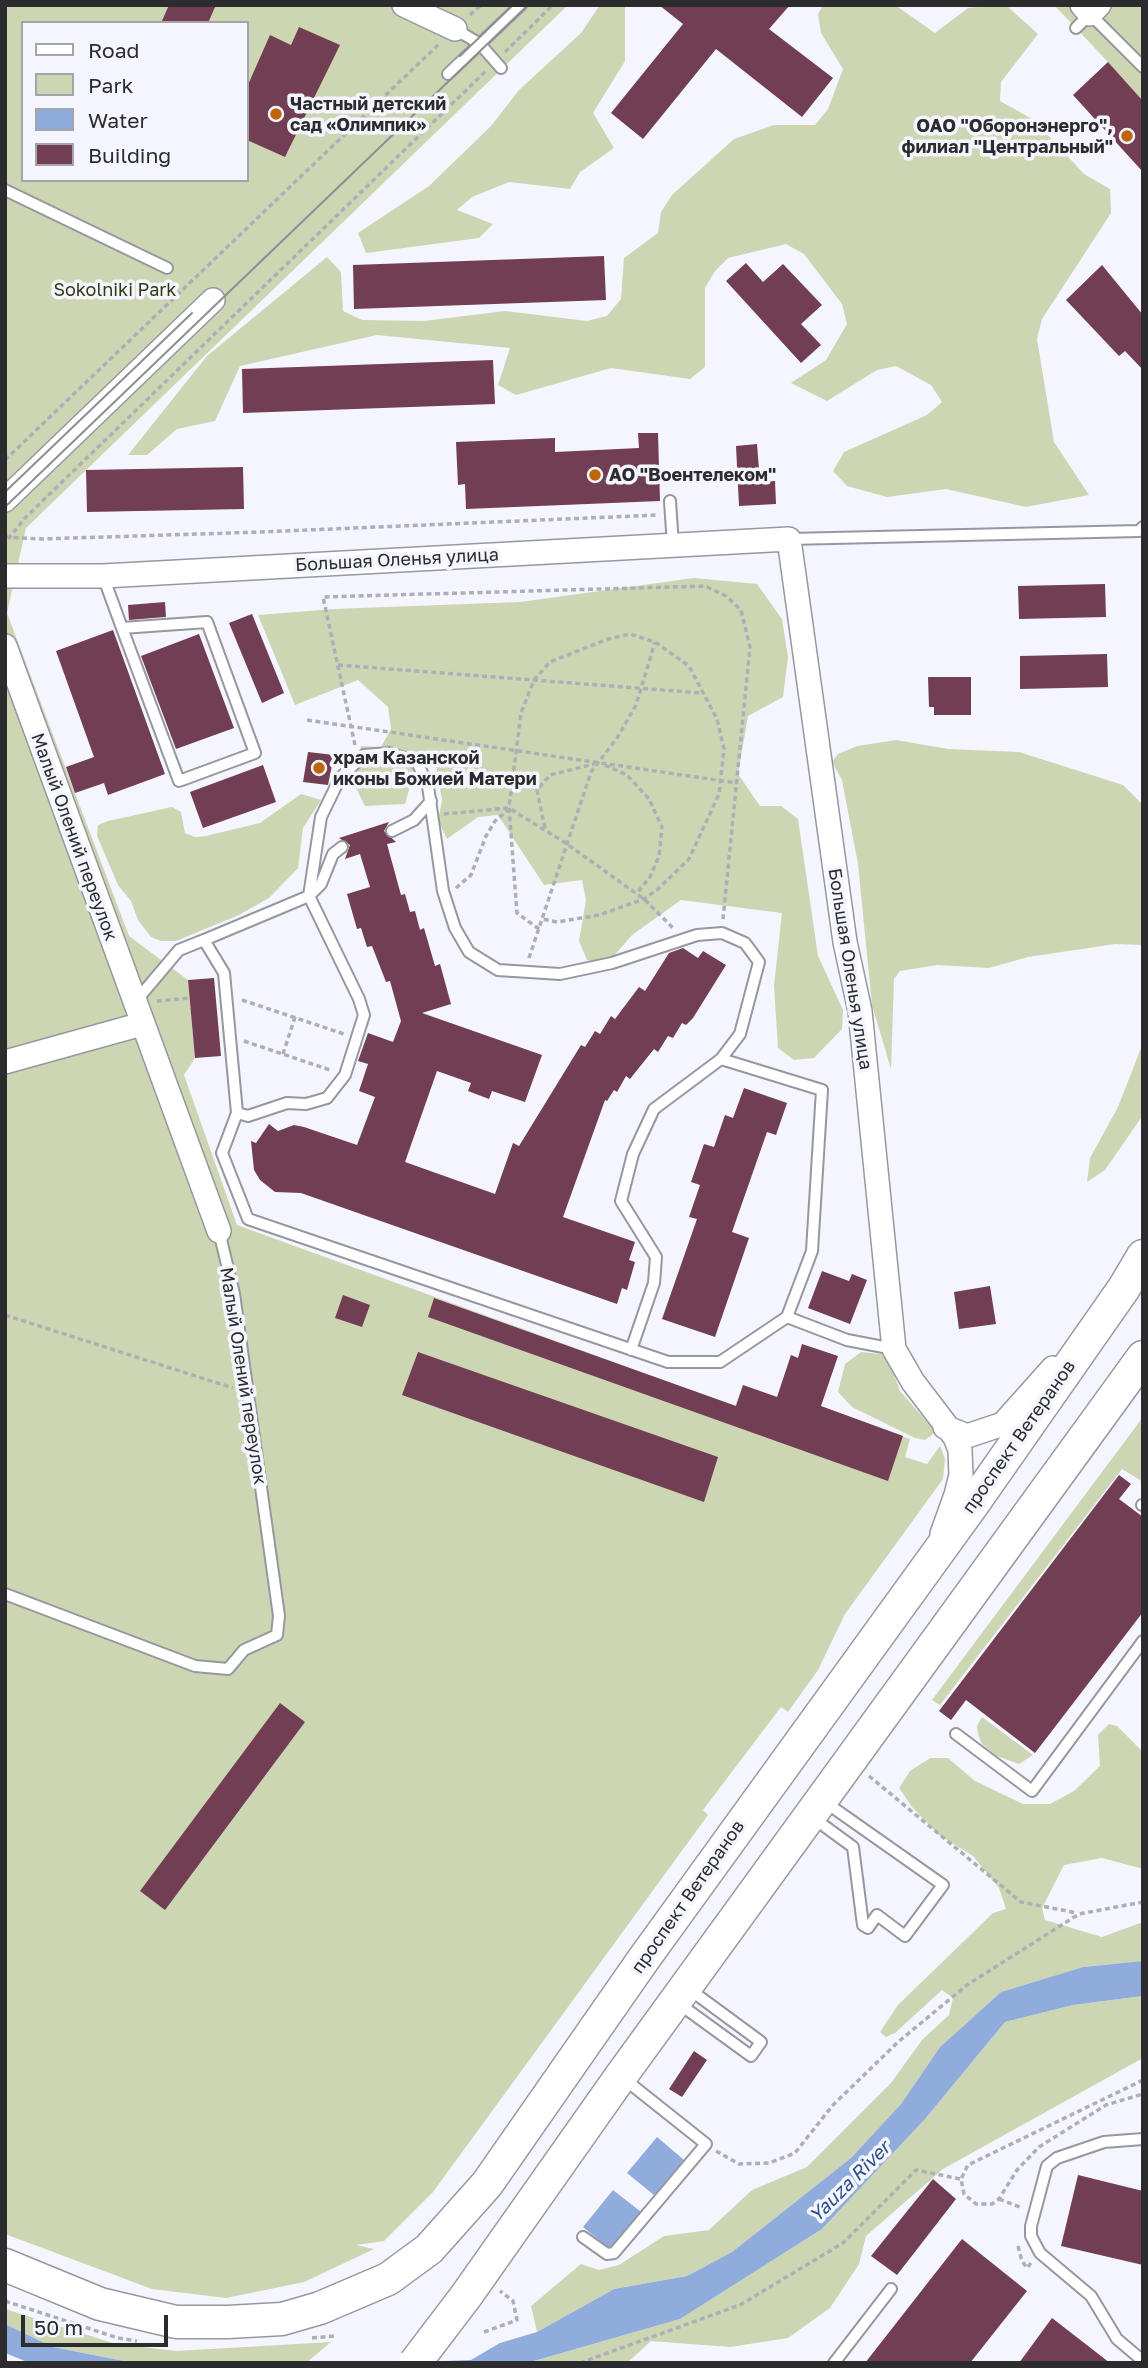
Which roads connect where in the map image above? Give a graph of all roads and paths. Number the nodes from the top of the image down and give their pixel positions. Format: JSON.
{"nodes":[{"id":1,"x":404,"y":5,"type":"edge"},
{"id":2,"x":481,"y":5,"type":"edge"},
{"id":3,"x":521,"y":5,"type":"edge"},
{"id":4,"x":554,"y":5,"type":"edge"},
{"id":5,"x":1087,"y":13,"type":"edge"},
{"id":6,"x":455,"y":29,"type":"junction"},
{"id":7,"x":480,"y":44,"type":"junction"},
{"id":8,"x":498,"y":65,"type":"junction"},
{"id":9,"x":1143,"y":67,"type":"edge"},
{"id":10,"x":448,"y":74,"type":"dead end"},
{"id":11,"x":5,"y":190,"type":"edge"},
{"id":12,"x":167,"y":268,"type":"dead end"},
{"id":13,"x":213,"y":300,"type":"dead end"},
{"id":14,"x":5,"y":460,"type":"edge"},
{"id":15,"x":5,"y":500,"type":"edge"},
{"id":16,"x":670,"y":501,"type":"dead end"},
{"id":17,"x":671,"y":514,"type":"junction"},
{"id":18,"x":1143,"y":527,"type":"edge"},
{"id":19,"x":7,"y":538,"type":"edge"},
{"id":20,"x":789,"y":540,"type":"junction"},
{"id":21,"x":673,"y":546,"type":"junction"},
{"id":22,"x":5,"y":576,"type":"edge"},
{"id":23,"x":103,"y":576,"type":"junction"},
{"id":24,"x":122,"y":628,"type":"junction"},
{"id":25,"x":655,"y":642,"type":"junction"},
{"id":26,"x":5,"y":646,"type":"edge"},
{"id":27,"x":338,"y":665,"type":"junction"},
{"id":28,"x":534,"y":680,"type":"junction"},
{"id":29,"x":642,"y":688,"type":"junction"},
{"id":30,"x":702,"y":693,"type":"junction"},
{"id":31,"x":307,"y":720,"type":"dead end"},
{"id":32,"x":351,"y":726,"type":"junction"},
{"id":33,"x":514,"y":750,"type":"junction"},
{"id":34,"x":358,"y":761,"type":"junction"},
{"id":35,"x":598,"y":763,"type":"junction"},
{"id":36,"x":721,"y":781,"type":"junction"},
{"id":37,"x":737,"y":783,"type":"junction"},
{"id":38,"x":431,"y":801,"type":"junction"},
{"id":39,"x":509,"y":808,"type":"junction"},
{"id":40,"x":434,"y":814,"type":"junction"},
{"id":41,"x":545,"y":830,"type":"junction"},
{"id":42,"x":392,"y":831,"type":"dead end"},
{"id":43,"x":567,"y":844,"type":"junction"},
{"id":44,"x":342,"y":847,"type":"dead end"},
{"id":45,"x":443,"y":891,"type":"junction"},
{"id":46,"x":636,"y":894,"type":"junction"},
{"id":47,"x":309,"y":896,"type":"junction"},
{"id":48,"x":644,"y":899,"type":"junction"},
{"id":49,"x":542,"y":919,"type":"junction"},
{"id":50,"x":539,"y":929,"type":"junction"},
{"id":51,"x":722,"y":933,"type":"junction"},
{"id":52,"x":204,"y":940,"type":"junction"},
{"id":53,"x":684,"y":940,"type":"junction"},
{"id":54,"x":524,"y":973,"type":"junction"},
{"id":55,"x":226,"y":994,"type":"junction"},
{"id":56,"x":138,"y":1013,"type":"junction"},
{"id":57,"x":295,"y":1017,"type":"junction"},
{"id":58,"x":230,"y":1037,"type":"junction"},
{"id":59,"x":358,"y":1038,"type":"junction"},
{"id":60,"x":283,"y":1054,"type":"junction"},
{"id":61,"x":722,"y":1059,"type":"junction"},
{"id":62,"x":5,"y":1062,"type":"edge"},
{"id":63,"x":345,"y":1075,"type":"junction"},
{"id":64,"x":237,"y":1113,"type":"junction"},
{"id":65,"x":219,"y":1231,"type":"joint"},
{"id":66,"x":1143,"y":1256,"type":"edge"},
{"id":67,"x":1127,"y":1297,"type":"edge"},
{"id":68,"x":5,"y":1315,"type":"edge"},
{"id":69,"x":787,"y":1317,"type":"junction"},
{"id":70,"x":894,"y":1349,"type":"junction"},
{"id":71,"x":631,"y":1350,"type":"junction"},
{"id":72,"x":1141,"y":1366,"type":"edge"},
{"id":73,"x":247,"y":1393,"type":"junction"},
{"id":74,"x":945,"y":1427,"type":"junction"},
{"id":75,"x":935,"y":1554,"type":"junction"},
{"id":76,"x":5,"y":1594,"type":"edge"},
{"id":77,"x":1143,"y":1641,"type":"edge"},
{"id":78,"x":956,"y":1734,"type":"dead end"},
{"id":79,"x":866,"y":1774,"type":"dead end"},
{"id":80,"x":817,"y":1809,"type":"junction"},
{"id":81,"x":1143,"y":1902,"type":"edge"},
{"id":82,"x":1079,"y":1914,"type":"junction"},
{"id":83,"x":682,"y":1994,"type":"junction"},
{"id":84,"x":621,"y":2076,"type":"junction"},
{"id":85,"x":1143,"y":2080,"type":"edge"},
{"id":86,"x":1143,"y":2094,"type":"edge"},
{"id":87,"x":1143,"y":2139,"type":"edge"},
{"id":88,"x":706,"y":2144,"type":"junction"},
{"id":89,"x":961,"y":2179,"type":"junction"},
{"id":90,"x":999,"y":2199,"type":"junction"},
{"id":91,"x":1023,"y":2208,"type":"dead end"},
{"id":92,"x":583,"y":2237,"type":"dead end"},
{"id":93,"x":5,"y":2265,"type":"edge"},
{"id":94,"x":891,"y":2290,"type":"dead end"},
{"id":95,"x":500,"y":2291,"type":"dead end"},
{"id":96,"x":484,"y":2332,"type":"dead end"},
{"id":97,"x":1143,"y":2361,"type":"edge"},
{"id":98,"x":415,"y":2363,"type":"edge"},
{"id":99,"x":580,"y":2363,"type":"edge"},
{"id":100,"x":834,"y":2363,"type":"edge"}],
"edges":[{"from":1,"to":6,"type":"street"},
{"from":2,"to":6,"type":"path"},
{"from":3,"to":7,"type":"lane"},
{"from":4,"to":8,"type":"path"},
{"from":5,"to":9,"type":"lane"},
{"from":6,"to":7,"type":"lane"},
{"from":6,"to":14,"type":"path"},
{"from":7,"to":8,"type":"lane"},
{"from":7,"to":10,"type":"lane"},
{"from":8,"to":19,"type":"path"},
{"from":11,"to":12,"type":"lane"},
{"from":13,"to":15,"type":"street"},
{"from":16,"to":17,"type":"lane"},
{"from":17,"to":19,"type":"path"},
{"from":17,"to":21,"type":"lane"},
{"from":18,"to":20,"type":"lane","name":"Большая Оленья улица"},
{"from":20,"to":21,"type":"street","name":"Большая Оленья улица"},
{"from":20,"to":70,"type":"street","name":"Большая Оленья улица"},
{"from":21,"to":23,"type":"street","name":"Большая Оленья улица"},
{"from":22,"to":23,"type":"street","name":"Большая Оленья улица"},
{"from":23,"to":24,"type":"lane"},
{"from":24,"to":24,"type":"lane"},
{"from":25,"to":28,"type":"path"},
{"from":25,"to":29,"type":"path"},
{"from":25,"to":30,"type":"path"},
{"from":26,"to":56,"type":"street","name":"Малый Олений переулок"},
{"from":27,"to":28,"type":"path"},
{"from":27,"to":32,"type":"path"},
{"from":27,"to":37,"type":"path"},
{"from":28,"to":29,"type":"path"},
{"from":28,"to":33,"type":"path"},
{"from":29,"to":30,"type":"path"},
{"from":29,"to":35,"type":"path"},
{"from":30,"to":36,"type":"path"},
{"from":31,"to":32,"type":"path"},
{"from":32,"to":33,"type":"path"},
{"from":32,"to":34,"type":"path"},
{"from":33,"to":35,"type":"path"},
{"from":33,"to":39,"type":"path"},
{"from":34,"to":38,"type":"lane"},
{"from":34,"to":47,"type":"lane"},
{"from":35,"to":36,"type":"path"},
{"from":35,"to":41,"type":"path"},
{"from":35,"to":43,"type":"path"},
{"from":35,"to":46,"type":"path"},
{"from":36,"to":37,"type":"path"},
{"from":36,"to":48,"type":"path"},
{"from":37,"to":51,"type":"path"},
{"from":38,"to":40,"type":"lane"},
{"from":38,"to":42,"type":"lane"},
{"from":39,"to":40,"type":"path"},
{"from":39,"to":41,"type":"path"},
{"from":39,"to":45,"type":"path"},
{"from":39,"to":50,"type":"path"},
{"from":40,"to":45,"type":"lane"},
{"from":41,"to":43,"type":"path"},
{"from":43,"to":46,"type":"path"},
{"from":43,"to":49,"type":"path"},
{"from":44,"to":47,"type":"lane"},
{"from":45,"to":54,"type":"lane"},
{"from":46,"to":48,"type":"path"},
{"from":47,"to":52,"type":"lane"},
{"from":47,"to":59,"type":"lane"},
{"from":48,"to":49,"type":"path"},
{"from":48,"to":53,"type":"path"},
{"from":49,"to":50,"type":"path"},
{"from":50,"to":54,"type":"path"},
{"from":51,"to":53,"type":"lane"},
{"from":51,"to":61,"type":"lane"},
{"from":52,"to":55,"type":"lane"},
{"from":52,"to":56,"type":"lane"},
{"from":53,"to":54,"type":"lane"},
{"from":55,"to":57,"type":"path"},
{"from":55,"to":58,"type":"lane"},
{"from":56,"to":62,"type":"street"},
{"from":56,"to":65,"type":"street","name":"Малый Олений переулок"},
{"from":57,"to":59,"type":"path"},
{"from":57,"to":60,"type":"path"},
{"from":58,"to":60,"type":"path"},
{"from":58,"to":64,"type":"lane"},
{"from":59,"to":63,"type":"lane"},
{"from":60,"to":63,"type":"path"},
{"from":61,"to":69,"type":"lane"},
{"from":61,"to":71,"type":"lane"},
{"from":63,"to":64,"type":"lane"},
{"from":64,"to":71,"type":"lane"},
{"from":65,"to":73,"type":"lane","name":"Малый Олений переулок"},
{"from":66,"to":67,"type":"main road","name":"проспект Ветеранов"},
{"from":67,"to":74,"type":"street"},
{"from":67,"to":75,"type":"main road","name":"проспект Ветеранов"},
{"from":68,"to":73,"type":"path"},
{"from":69,"to":70,"type":"lane"},
{"from":69,"to":71,"type":"lane"},
{"from":70,"to":74,"type":"street","name":"Большая Оленья улица"},
{"from":72,"to":80,"type":"main road"},
{"from":73,"to":76,"type":"lane","name":"Малый Олений переулок"},
{"from":74,"to":75,"type":"street","name":"Большая Оленья улица"},
{"from":75,"to":93,"type":"main road","name":"проспект Ветеранов"},
{"from":77,"to":78,"type":"lane"},
{"from":79,"to":82,"type":"path"},
{"from":80,"to":80,"type":"lane"},
{"from":80,"to":83,"type":"main road"},
{"from":81,"to":82,"type":"path"},
{"from":82,"to":88,"type":"path"},
{"from":83,"to":83,"type":"lane"},
{"from":83,"to":84,"type":"main road"},
{"from":84,"to":88,"type":"lane"},
{"from":84,"to":98,"type":"main road","bridge":true},
{"from":85,"to":89,"type":"path"},
{"from":86,"to":90,"type":"path"},
{"from":87,"to":97,"type":"lane"},
{"from":88,"to":92,"type":"lane"},
{"from":89,"to":90,"type":"path"},
{"from":89,"to":99,"type":"path"},
{"from":90,"to":91,"type":"path"},
{"from":94,"to":100,"type":"lane"},
{"from":95,"to":96,"type":"path"}]}
